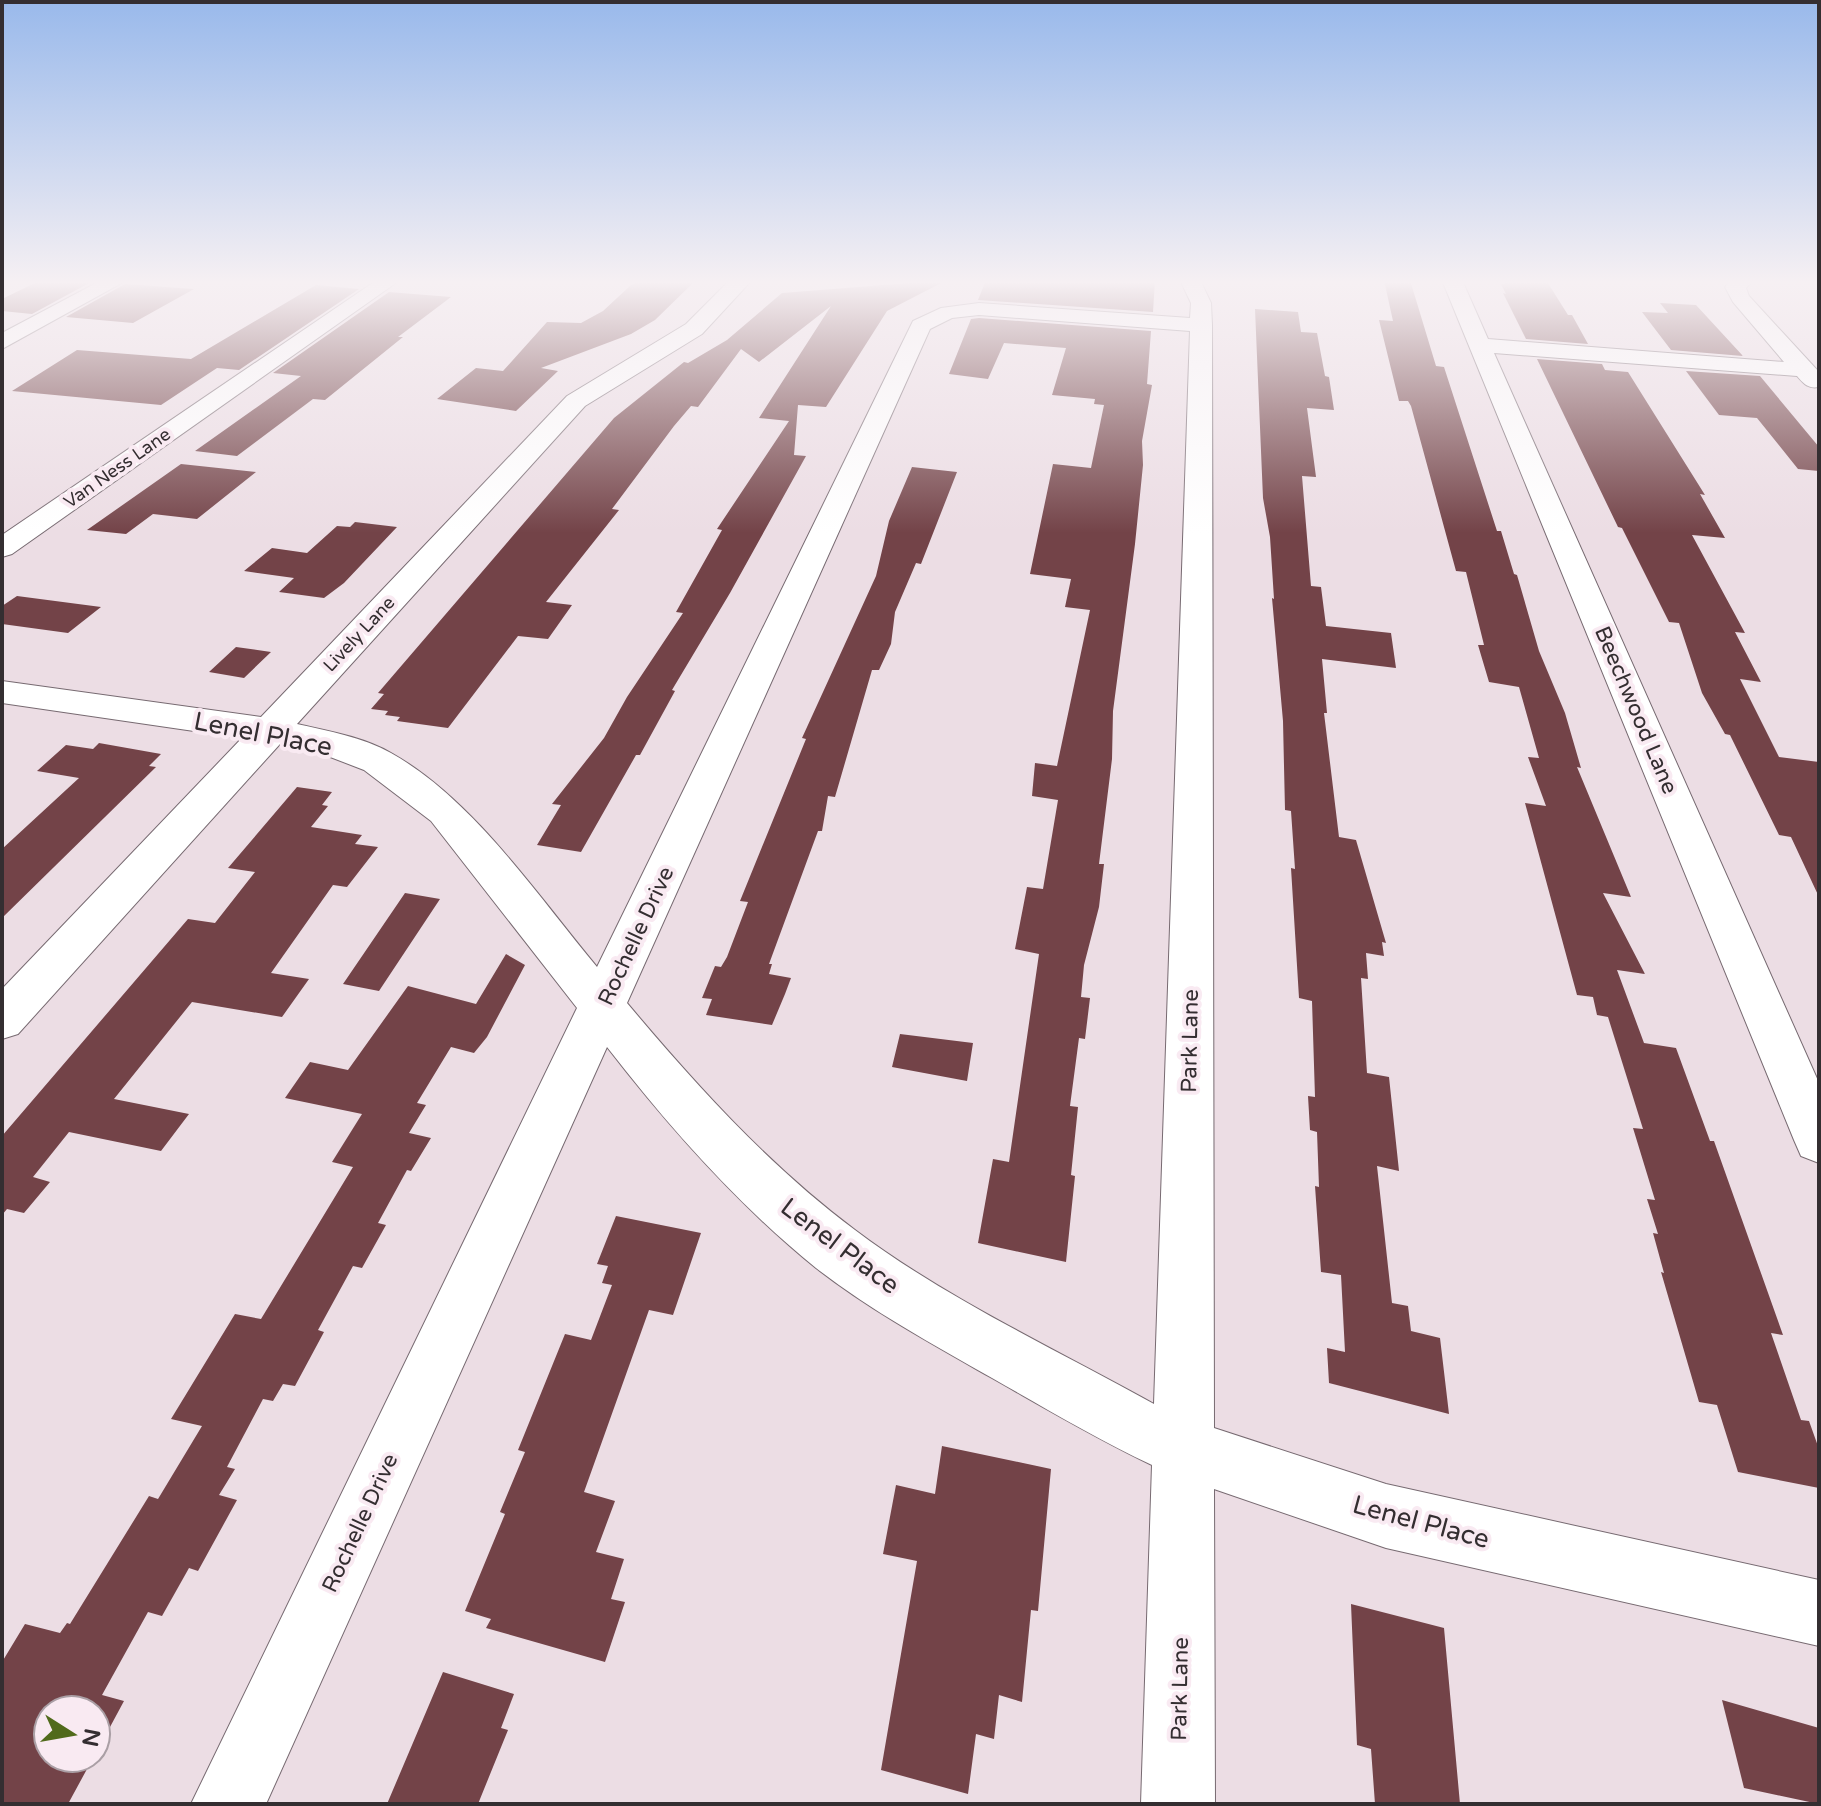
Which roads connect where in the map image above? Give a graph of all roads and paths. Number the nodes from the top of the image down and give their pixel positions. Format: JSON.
{"nodes":[{"id":1,"x":268,"y":364,"type":"edge"},
{"id":2,"x":630,"y":364,"type":"edge"},
{"id":3,"x":903,"y":364,"type":"edge"},
{"id":4,"x":1200,"y":364,"type":"edge"},
{"id":5,"x":1489,"y":364,"type":"edge"},
{"id":6,"x":1674,"y":364,"type":"edge"},
{"id":7,"x":1812,"y":378,"type":"edge"},
{"id":8,"x":2,"y":548,"type":"edge"},
{"id":9,"x":2,"y":692,"type":"edge"},
{"id":10,"x":270,"y":730,"type":"junction"},
{"id":11,"x":603,"y":1007,"type":"junction"},
{"id":12,"x":2,"y":1020,"type":"edge"},
{"id":13,"x":1819,"y":1140,"type":"edge"},
{"id":14,"x":1183,"y":1448,"type":"junction"},
{"id":15,"x":1819,"y":1613,"type":"edge"},
{"id":16,"x":228,"y":1804,"type":"edge"},
{"id":17,"x":1178,"y":1804,"type":"edge"}],
"edges":[{"from":1,"to":8,"type":"street","name":"Van Ness Lane"},
{"from":2,"to":10,"type":"street","name":"Lively Lane"},
{"from":3,"to":11,"type":"street","name":"Rochelle Drive"},
{"from":4,"to":14,"type":"street","name":"Park Lane"},
{"from":5,"to":13,"type":"street","name":"Beechwood Lane"},
{"from":6,"to":7,"type":"street"},
{"from":9,"to":10,"type":"street","name":"Lenel Place"},
{"from":10,"to":11,"type":"street","name":"Lenel Place"},
{"from":10,"to":12,"type":"street","name":"Lively Lane"},
{"from":11,"to":14,"type":"street","name":"Lenel Place"},
{"from":11,"to":16,"type":"street","name":"Rochelle Drive"},
{"from":14,"to":15,"type":"street","name":"Lenel Place"},
{"from":14,"to":17,"type":"street","name":"Park Lane"}]}
